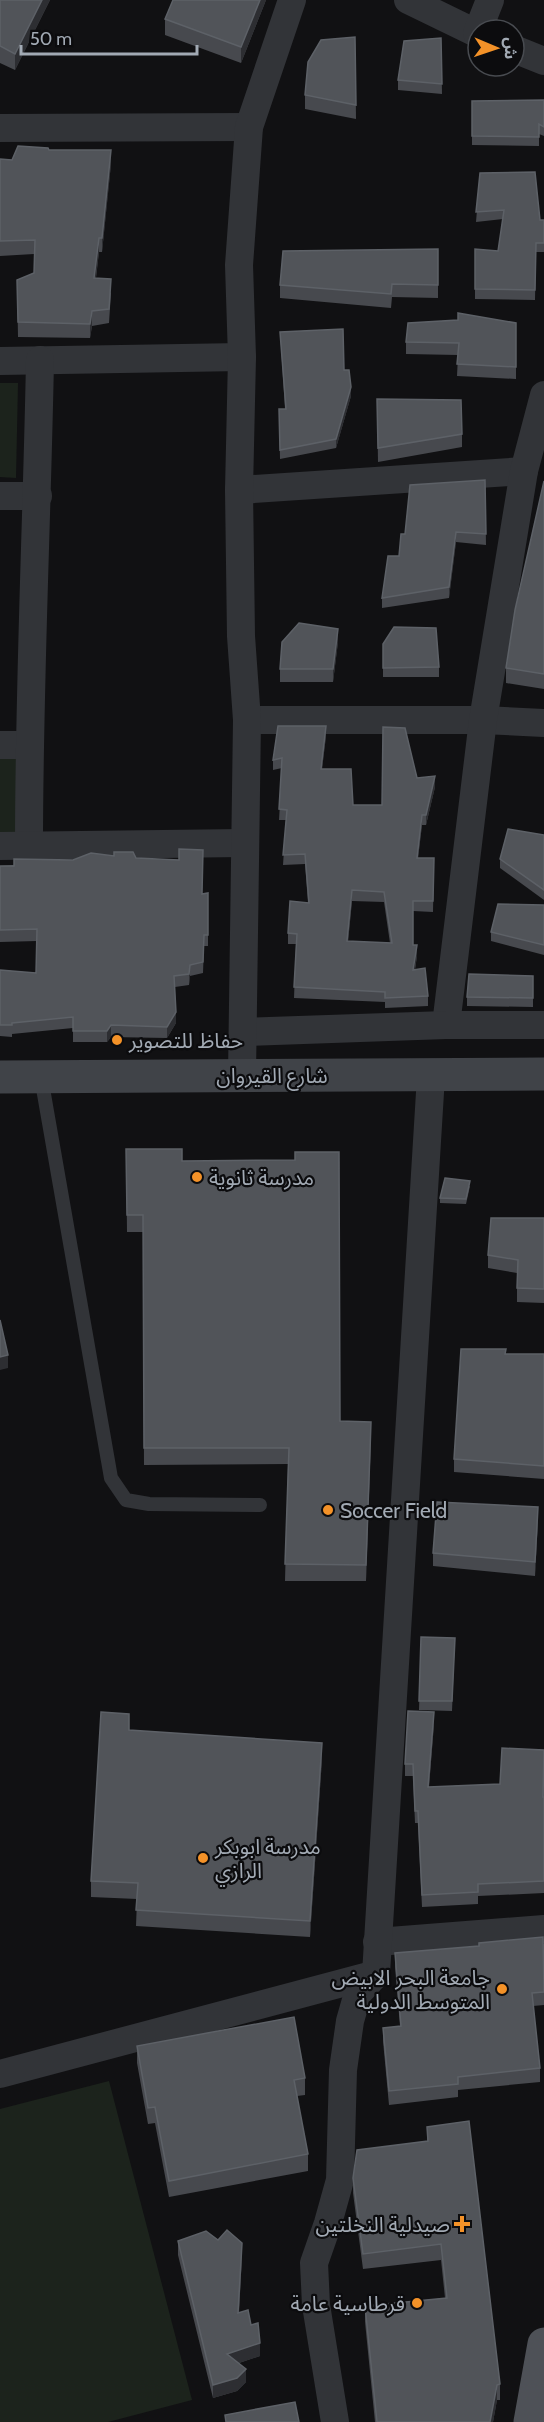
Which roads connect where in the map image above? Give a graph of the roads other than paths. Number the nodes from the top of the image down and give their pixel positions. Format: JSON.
{"nodes":[{"id":1,"x":292,"y":0,"type":"edge"},
{"id":2,"x":408,"y":0,"type":"edge"},
{"id":3,"x":490,"y":0,"type":"edge"},
{"id":4,"x":483,"y":18,"type":"edge"},
{"id":5,"x":466,"y":28,"type":"edge"},
{"id":6,"x":526,"y":54,"type":"edge"},
{"id":7,"x":544,"y":61,"type":"edge"},
{"id":8,"x":249,"y":127,"type":"junction"},
{"id":9,"x":0,"y":128,"type":"edge"},
{"id":10,"x":242,"y":357,"type":"junction"},
{"id":11,"x":40,"y":360,"type":"junction"},
{"id":12,"x":0,"y":361,"type":"edge"},
{"id":13,"x":544,"y":396,"type":"edge"},
{"id":14,"x":524,"y":471,"type":"junction"},
{"id":15,"x":239,"y":490,"type":"junction"},
{"id":16,"x":0,"y":496,"type":"edge"},
{"id":17,"x":38,"y":496,"type":"junction"},
{"id":18,"x":247,"y":720,"type":"junction"},
{"id":19,"x":483,"y":720,"type":"junction"},
{"id":20,"x":544,"y":723,"type":"edge"},
{"id":21,"x":29,"y":745,"type":"junction"},
{"id":22,"x":0,"y":746,"type":"edge"},
{"id":23,"x":243,"y":843,"type":"junction"},
{"id":24,"x":29,"y":845,"type":"junction"},
{"id":25,"x":0,"y":846,"type":"edge"},
{"id":26,"x":544,"y":1024,"type":"edge"},
{"id":27,"x":446,"y":1025,"type":"junction"},
{"id":28,"x":243,"y":1032,"type":"junction"},
{"id":29,"x":544,"y":1074,"type":"edge"},
{"id":30,"x":242,"y":1075,"type":"junction"},
{"id":31,"x":431,"y":1076,"type":"junction"},
{"id":32,"x":0,"y":1077,"type":"edge"},
{"id":33,"x":41,"y":1077,"type":"junction"},
{"id":34,"x":260,"y":1505,"type":"dead end"},
{"id":35,"x":544,"y":1929,"type":"edge"},
{"id":36,"x":378,"y":1942,"type":"junction"},
{"id":37,"x":376,"y":1974,"type":"junction"},
{"id":38,"x":0,"y":2074,"type":"edge"},
{"id":39,"x":544,"y":2344,"type":"edge"},
{"id":40,"x":335,"y":2422,"type":"edge"},
{"id":41,"x":530,"y":2422,"type":"edge"}],
"edges":[{"from":1,"to":8,"type":"street"},
{"from":2,"to":5,"type":"street"},
{"from":3,"to":4,"type":"street"},
{"from":6,"to":7,"type":"street"},
{"from":8,"to":9,"type":"street"},
{"from":8,"to":10,"type":"street"},
{"from":10,"to":11,"type":"street"},
{"from":10,"to":15,"type":"street"},
{"from":11,"to":12,"type":"street"},
{"from":11,"to":17,"type":"street"},
{"from":13,"to":14,"type":"street"},
{"from":14,"to":15,"type":"street"},
{"from":14,"to":19,"type":"street"},
{"from":15,"to":18,"type":"street"},
{"from":16,"to":17,"type":"street"},
{"from":17,"to":21,"type":"street"},
{"from":18,"to":19,"type":"street"},
{"from":18,"to":23,"type":"street"},
{"from":19,"to":20,"type":"street"},
{"from":19,"to":27,"type":"street"},
{"from":21,"to":22,"type":"street"},
{"from":21,"to":24,"type":"street"},
{"from":23,"to":24,"type":"street"},
{"from":23,"to":28,"type":"street"},
{"from":24,"to":25,"type":"street"},
{"from":26,"to":27,"type":"street"},
{"from":27,"to":28,"type":"street"},
{"from":28,"to":30,"type":"street"},
{"from":29,"to":31,"type":"main road","name":"شارع القيروان"},
{"from":30,"to":31,"type":"main road","name":"شارع القيروان"},
{"from":30,"to":33,"type":"main road","name":"شارع القيروان"},
{"from":31,"to":36,"type":"street"},
{"from":32,"to":33,"type":"main road","name":"شارع القيروان"},
{"from":33,"to":34,"type":"lane"},
{"from":35,"to":36,"type":"street"},
{"from":36,"to":37,"type":"street"},
{"from":37,"to":38,"type":"street"},
{"from":37,"to":40,"type":"street"},
{"from":39,"to":41,"type":"main road"}]}
